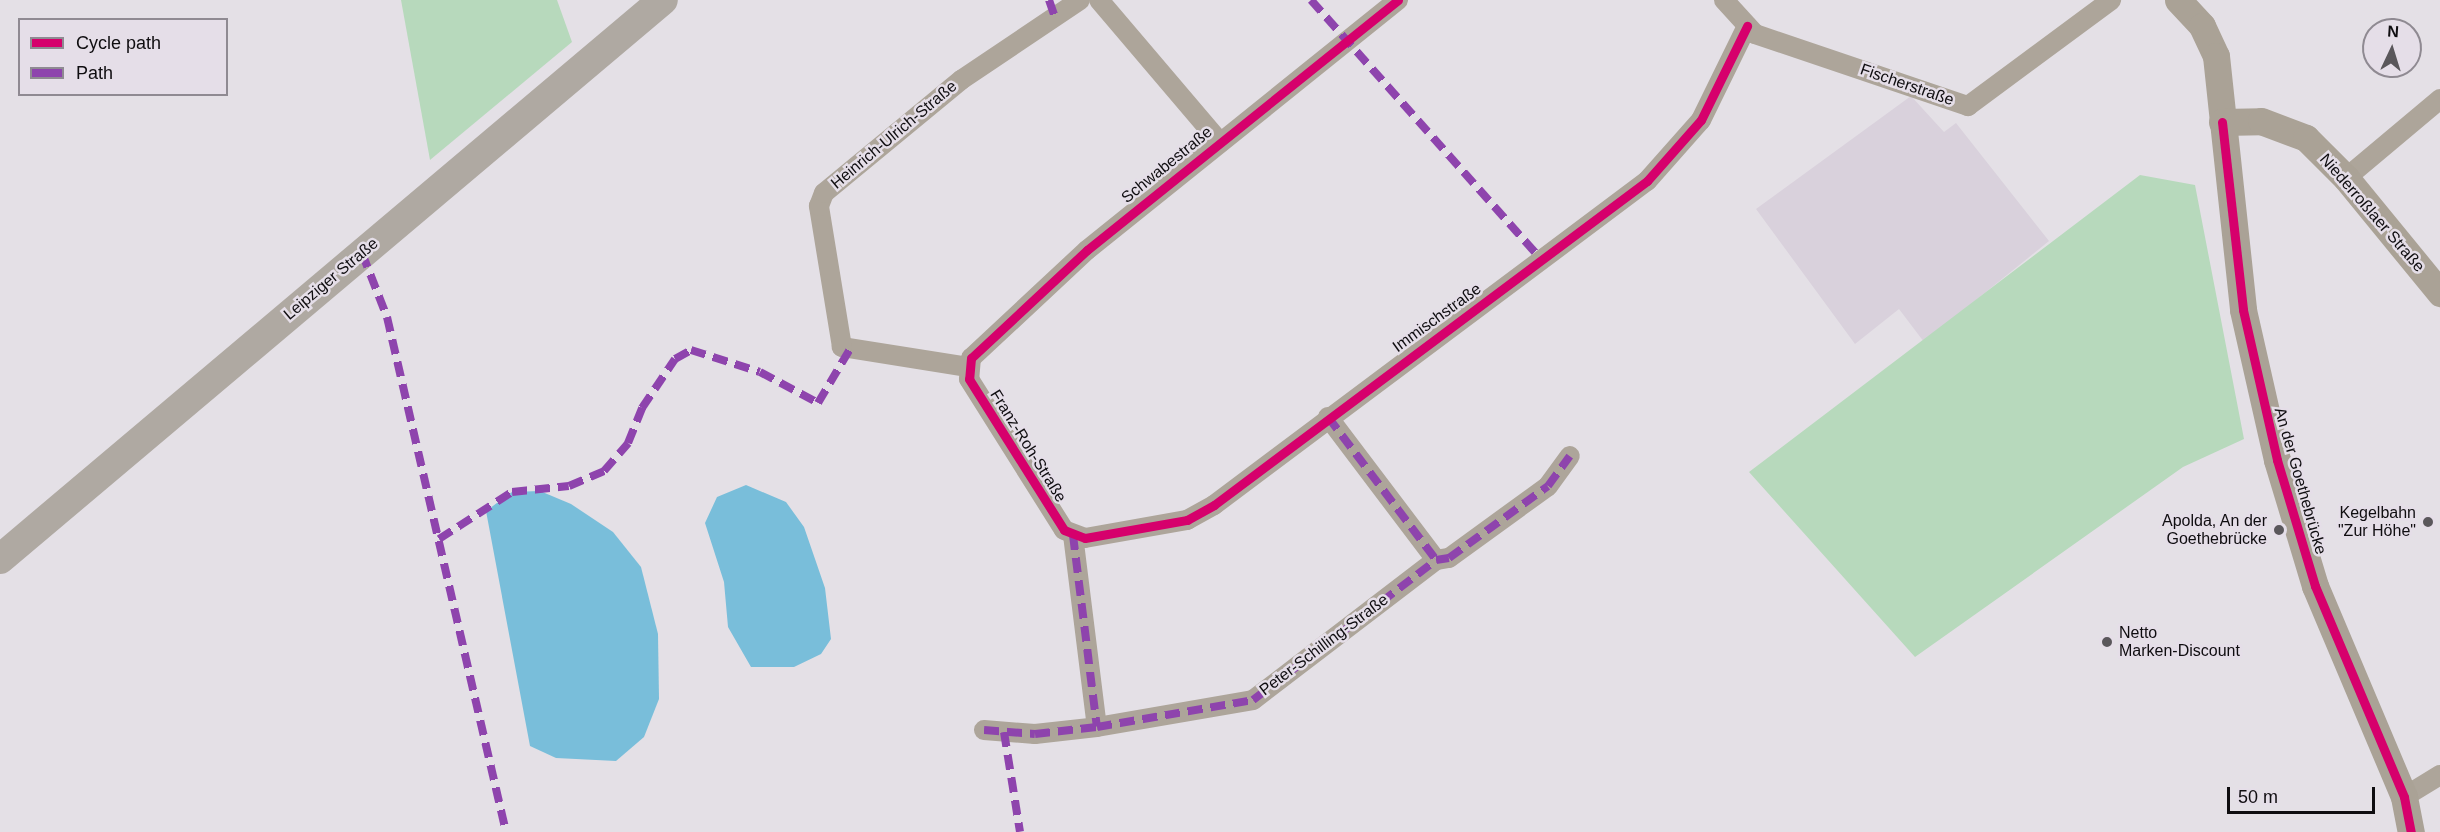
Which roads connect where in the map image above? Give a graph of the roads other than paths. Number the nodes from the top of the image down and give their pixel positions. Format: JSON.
{"nodes":[{"id":1,"x":663,"y":0,"type":"edge"},
{"id":2,"x":1080,"y":0,"type":"edge"},
{"id":3,"x":1099,"y":0,"type":"edge"},
{"id":4,"x":1398,"y":0,"type":"edge"},
{"id":5,"x":1724,"y":0,"type":"edge"},
{"id":6,"x":2111,"y":0,"type":"edge"},
{"id":7,"x":2178,"y":0,"type":"edge"},
{"id":8,"x":1747,"y":26,"type":"junction"},
{"id":9,"x":2440,"y":99,"type":"edge"},
{"id":10,"x":2222,"y":122,"type":"junction"},
{"id":11,"x":1220,"y":142,"type":"junction"},
{"id":12,"x":2346,"y":178,"type":"junction"},
{"id":13,"x":2440,"y":293,"type":"edge"},
{"id":14,"x":968,"y":367,"type":"junction"},
{"id":15,"x":1328,"y":417,"type":"junction"},
{"id":16,"x":1570,"y":456,"type":"dead end"},
{"id":17,"x":1073,"y":535,"type":"junction"},
{"id":18,"x":0,"y":559,"type":"edge"},
{"id":19,"x":1436,"y":560,"type":"junction"},
{"id":20,"x":1096,"y":728,"type":"junction"},
{"id":21,"x":984,"y":730,"type":"dead end"},
{"id":22,"x":2440,"y":775,"type":"edge"},
{"id":23,"x":2404,"y":797,"type":"junction"},
{"id":24,"x":2411,"y":832,"type":"edge"}],
"edges":[{"from":1,"to":18,"type":"main road","name":"Leipziger Straße"},
{"from":2,"to":14,"type":"street","name":"Heinrich-Ulrich-Straße"},
{"from":3,"to":11,"type":"street"},
{"from":4,"to":11,"type":"street","name":"Schwabestraße"},
{"from":5,"to":8,"type":"street","name":"Fischerstraße"},
{"from":6,"to":8,"type":"street","name":"Fischerstraße"},
{"from":7,"to":10,"type":"street"},
{"from":8,"to":15,"type":"street","name":"Immischstraße"},
{"from":9,"to":12,"type":"street"},
{"from":10,"to":12,"type":"street","name":"Niederroßlaer Straße"},
{"from":10,"to":23,"type":"street","name":"An der Goethebrücke"},
{"from":11,"to":14,"type":"street","name":"Schwabestraße"},
{"from":12,"to":13,"type":"street","name":"Niederroßlaer Straße"},
{"from":14,"to":17,"type":"street","name":"Franz-Roh-Straße"},
{"from":15,"to":17,"type":"street","name":"Immischstraße"},
{"from":15,"to":19,"type":"street"},
{"from":16,"to":19,"type":"street","name":"Peter-Schilling-Straße"},
{"from":17,"to":20,"type":"street"},
{"from":19,"to":20,"type":"street","name":"Peter-Schilling-Straße"},
{"from":20,"to":21,"type":"street"},
{"from":22,"to":23,"type":"street"},
{"from":23,"to":24,"type":"street","name":"An der Goethebrücke"}]}
